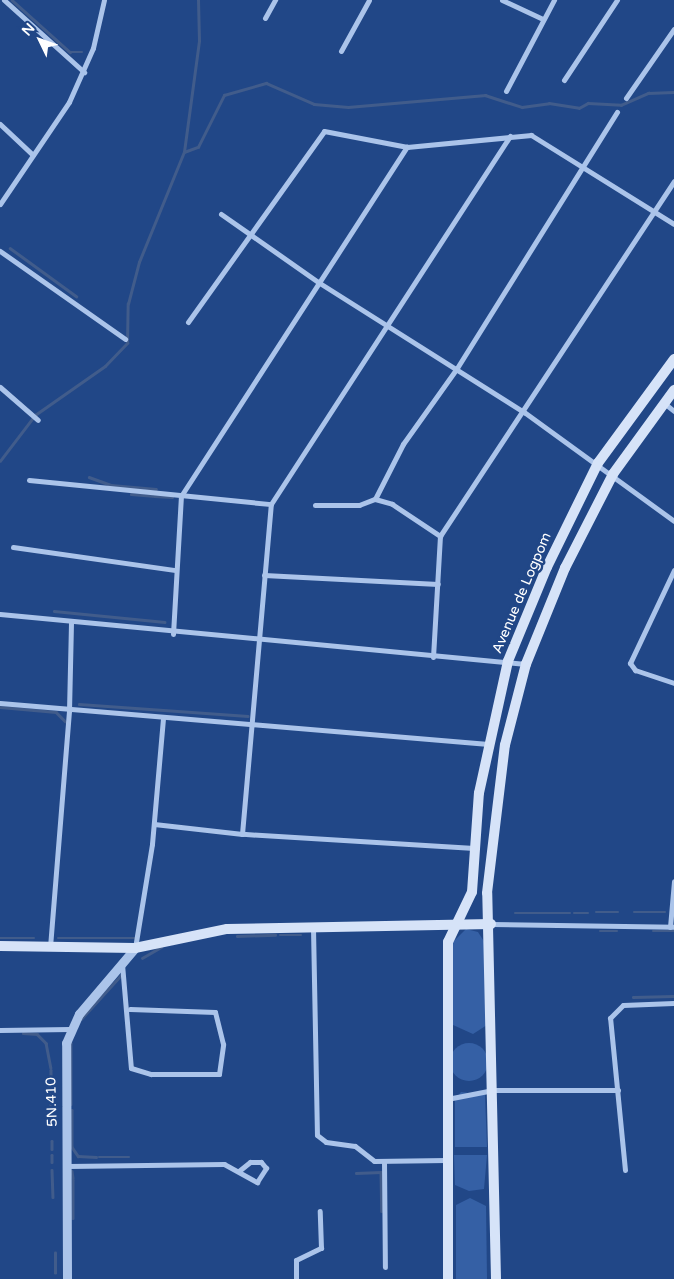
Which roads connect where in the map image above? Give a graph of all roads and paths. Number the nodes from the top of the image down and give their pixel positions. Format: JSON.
{"nodes":[{"id":1,"x":4,"y":0,"type":"edge"},
{"id":2,"x":104,"y":0,"type":"edge"},
{"id":3,"x":276,"y":0,"type":"edge"},
{"id":4,"x":369,"y":0,"type":"edge"},
{"id":5,"x":502,"y":0,"type":"edge"},
{"id":6,"x":554,"y":0,"type":"edge"},
{"id":7,"x":617,"y":0,"type":"edge"},
{"id":8,"x":265,"y":18,"type":"dead end"},
{"id":9,"x":543,"y":19,"type":"junction"},
{"id":10,"x":674,"y":29,"type":"edge"},
{"id":11,"x":341,"y":51,"type":"dead end"},
{"id":12,"x":84,"y":72,"type":"junction"},
{"id":13,"x":564,"y":80,"type":"dead end"},
{"id":14,"x":506,"y":91,"type":"dead end"},
{"id":15,"x":626,"y":98,"type":"dead end"},
{"id":16,"x":617,"y":112,"type":"dead end"},
{"id":17,"x":0,"y":124,"type":"edge"},
{"id":18,"x":510,"y":136,"type":"junction"},
{"id":19,"x":407,"y":147,"type":"junction"},
{"id":20,"x":33,"y":155,"type":"junction"},
{"id":21,"x":583,"y":165,"type":"junction"},
{"id":22,"x":674,"y":181,"type":"edge"},
{"id":23,"x":0,"y":204,"type":"edge"},
{"id":24,"x":653,"y":210,"type":"junction"},
{"id":25,"x":221,"y":214,"type":"dead end"},
{"id":26,"x":674,"y":224,"type":"edge"},
{"id":27,"x":250,"y":234,"type":"junction"},
{"id":28,"x":0,"y":251,"type":"edge"},
{"id":29,"x":318,"y":282,"type":"junction"},
{"id":30,"x":188,"y":322,"type":"dead end"},
{"id":31,"x":388,"y":323,"type":"junction"},
{"id":32,"x":125,"y":339,"type":"dead end"},
{"id":33,"x":674,"y":359,"type":"edge"},
{"id":34,"x":457,"y":368,"type":"junction"},
{"id":35,"x":0,"y":387,"type":"edge"},
{"id":36,"x":674,"y":390,"type":"edge"},
{"id":37,"x":664,"y":403,"type":"junction"},
{"id":38,"x":674,"y":411,"type":"edge"},
{"id":39,"x":524,"y":412,"type":"junction"},
{"id":40,"x":38,"y":420,"type":"dead end"},
{"id":41,"x":598,"y":463,"type":"junction"},
{"id":42,"x":612,"y":474,"type":"junction"},
{"id":43,"x":29,"y":480,"type":"dead end"},
{"id":44,"x":181,"y":496,"type":"junction"},
{"id":45,"x":374,"y":499,"type":"junction"},
{"id":46,"x":271,"y":504,"type":"junction"},
{"id":47,"x":315,"y":505,"type":"dead end"},
{"id":48,"x":674,"y":521,"type":"edge"},
{"id":49,"x":440,"y":536,"type":"junction"},
{"id":50,"x":13,"y":547,"type":"dead end"},
{"id":51,"x":175,"y":570,"type":"junction"},
{"id":52,"x":674,"y":570,"type":"edge"},
{"id":53,"x":264,"y":575,"type":"junction"},
{"id":54,"x":438,"y":584,"type":"junction"},
{"id":55,"x":0,"y":614,"type":"edge"},
{"id":56,"x":71,"y":621,"type":"junction"},
{"id":57,"x":173,"y":634,"type":"junction"},
{"id":58,"x":258,"y":640,"type":"junction"},
{"id":59,"x":433,"y":657,"type":"junction"},
{"id":60,"x":508,"y":661,"type":"junction"},
{"id":61,"x":526,"y":664,"type":"junction"},
{"id":62,"x":674,"y":682,"type":"edge"},
{"id":63,"x":0,"y":703,"type":"edge"},
{"id":64,"x":69,"y":711,"type":"junction"},
{"id":65,"x":163,"y":718,"type":"junction"},
{"id":66,"x":254,"y":726,"type":"junction"},
{"id":67,"x":488,"y":744,"type":"junction"},
{"id":68,"x":154,"y":824,"type":"junction"},
{"id":69,"x":242,"y":834,"type":"junction"},
{"id":70,"x":474,"y":848,"type":"junction"},
{"id":71,"x":674,"y":881,"type":"edge"},
{"id":72,"x":458,"y":922,"type":"junction"},
{"id":73,"x":491,"y":924,"type":"junction"},
{"id":74,"x":672,"y":927,"type":"edge"},
{"id":75,"x":313,"y":928,"type":"junction"},
{"id":76,"x":0,"y":946,"type":"edge"},
{"id":77,"x":50,"y":947,"type":"junction"},
{"id":78,"x":135,"y":948,"type":"junction"},
{"id":79,"x":122,"y":963,"type":"junction"},
{"id":80,"x":674,"y":1004,"type":"edge"},
{"id":81,"x":130,"y":1009,"type":"junction"},
{"id":82,"x":70,"y":1029,"type":"junction"},
{"id":83,"x":0,"y":1030,"type":"edge"},
{"id":84,"x":493,"y":1090,"type":"junction"},
{"id":85,"x":618,"y":1090,"type":"junction"},
{"id":86,"x":447,"y":1099,"type":"junction"},
{"id":87,"x":446,"y":1160,"type":"junction"},
{"id":88,"x":384,"y":1162,"type":"junction"},
{"id":89,"x":68,"y":1166,"type":"junction"},
{"id":90,"x":625,"y":1170,"type":"dead end"},
{"id":91,"x":239,"y":1171,"type":"junction"},
{"id":92,"x":320,"y":1211,"type":"dead end"},
{"id":93,"x":384,"y":1267,"type":"dead end"},
{"id":94,"x":67,"y":1279,"type":"edge"},
{"id":95,"x":296,"y":1279,"type":"edge"},
{"id":96,"x":448,"y":1279,"type":"edge"},
{"id":97,"x":496,"y":1279,"type":"edge"}],
"edges":[{"from":1,"to":12,"type":"street"},
{"from":2,"to":12,"type":"street"},
{"from":3,"to":8,"type":"street"},
{"from":4,"to":11,"type":"street"},
{"from":5,"to":9,"type":"street"},
{"from":6,"to":9,"type":"street"},
{"from":7,"to":13,"type":"street"},
{"from":9,"to":14,"type":"street"},
{"from":10,"to":15,"type":"street"},
{"from":12,"to":20,"type":"street"},
{"from":16,"to":21,"type":"street"},
{"from":17,"to":20,"type":"street"},
{"from":18,"to":19,"type":"street"},
{"from":18,"to":21,"type":"street"},
{"from":18,"to":31,"type":"street"},
{"from":19,"to":27,"type":"street"},
{"from":19,"to":29,"type":"street"},
{"from":20,"to":23,"type":"street"},
{"from":21,"to":24,"type":"street"},
{"from":21,"to":34,"type":"street"},
{"from":22,"to":24,"type":"street"},
{"from":24,"to":26,"type":"street"},
{"from":24,"to":39,"type":"street"},
{"from":25,"to":27,"type":"street"},
{"from":27,"to":29,"type":"street"},
{"from":27,"to":30,"type":"street"},
{"from":28,"to":32,"type":"street"},
{"from":29,"to":31,"type":"street"},
{"from":29,"to":44,"type":"street"},
{"from":31,"to":34,"type":"street"},
{"from":31,"to":46,"type":"street"},
{"from":33,"to":41,"type":"main road","name":"Avenue de Logpom"},
{"from":34,"to":39,"type":"street"},
{"from":34,"to":45,"type":"street"},
{"from":35,"to":40,"type":"street"},
{"from":36,"to":37,"type":"main road"},
{"from":37,"to":38,"type":"street"},
{"from":37,"to":42,"type":"main road"},
{"from":39,"to":41,"type":"street"},
{"from":39,"to":49,"type":"street"},
{"from":41,"to":42,"type":"street"},
{"from":41,"to":60,"type":"main road","name":"Avenue de Logpom"},
{"from":42,"to":48,"type":"street"},
{"from":42,"to":61,"type":"main road"},
{"from":43,"to":44,"type":"street"},
{"from":44,"to":46,"type":"street"},
{"from":44,"to":51,"type":"street"},
{"from":45,"to":47,"type":"street"},
{"from":45,"to":49,"type":"street"},
{"from":46,"to":53,"type":"street"},
{"from":49,"to":54,"type":"street"},
{"from":50,"to":51,"type":"street"},
{"from":51,"to":57,"type":"street"},
{"from":52,"to":62,"type":"street"},
{"from":53,"to":54,"type":"street"},
{"from":53,"to":58,"type":"street"},
{"from":54,"to":59,"type":"street"},
{"from":55,"to":56,"type":"street"},
{"from":56,"to":57,"type":"street"},
{"from":56,"to":64,"type":"street"},
{"from":57,"to":58,"type":"street"},
{"from":58,"to":59,"type":"street"},
{"from":58,"to":66,"type":"street"},
{"from":59,"to":60,"type":"street"},
{"from":60,"to":61,"type":"street"},
{"from":60,"to":67,"type":"main road","name":"Avenue de Logpom"},
{"from":61,"to":73,"type":"main road"},
{"from":63,"to":64,"type":"street"},
{"from":64,"to":65,"type":"street"},
{"from":64,"to":77,"type":"street"},
{"from":65,"to":66,"type":"street"},
{"from":65,"to":68,"type":"street"},
{"from":66,"to":67,"type":"street"},
{"from":66,"to":69,"type":"street"},
{"from":67,"to":70,"type":"main road","name":"Avenue de Logpom"},
{"from":68,"to":69,"type":"street"},
{"from":68,"to":78,"type":"street"},
{"from":69,"to":70,"type":"street"},
{"from":70,"to":72,"type":"main road","name":"Avenue de Logpom"},
{"from":71,"to":74,"type":"street"},
{"from":72,"to":73,"type":"main road"},
{"from":72,"to":75,"type":"main road"},
{"from":72,"to":86,"type":"main road","name":"Avenue de Logpom"},
{"from":73,"to":74,"type":"street"},
{"from":73,"to":84,"type":"main road"},
{"from":75,"to":78,"type":"main road"},
{"from":75,"to":88,"type":"street"},
{"from":76,"to":77,"type":"main road"},
{"from":77,"to":78,"type":"main road"},
{"from":78,"to":79,"type":"street","name":"5N.410"},
{"from":79,"to":81,"type":"street"},
{"from":79,"to":82,"type":"street","name":"5N.410"},
{"from":80,"to":85,"type":"street"},
{"from":81,"to":81,"type":"street"},
{"from":82,"to":83,"type":"street"},
{"from":82,"to":89,"type":"street","name":"5N.410"},
{"from":84,"to":85,"type":"street"},
{"from":84,"to":86,"type":"street"},
{"from":84,"to":97,"type":"main road"},
{"from":85,"to":90,"type":"street"},
{"from":86,"to":87,"type":"main road","name":"Avenue de Logpom"},
{"from":87,"to":88,"type":"street"},
{"from":87,"to":96,"type":"main road","name":"Avenue de Logpom"},
{"from":88,"to":93,"type":"street"},
{"from":89,"to":91,"type":"street"},
{"from":89,"to":94,"type":"street","name":"5N.410"},
{"from":91,"to":91,"type":"street"},
{"from":92,"to":95,"type":"street"}]}
